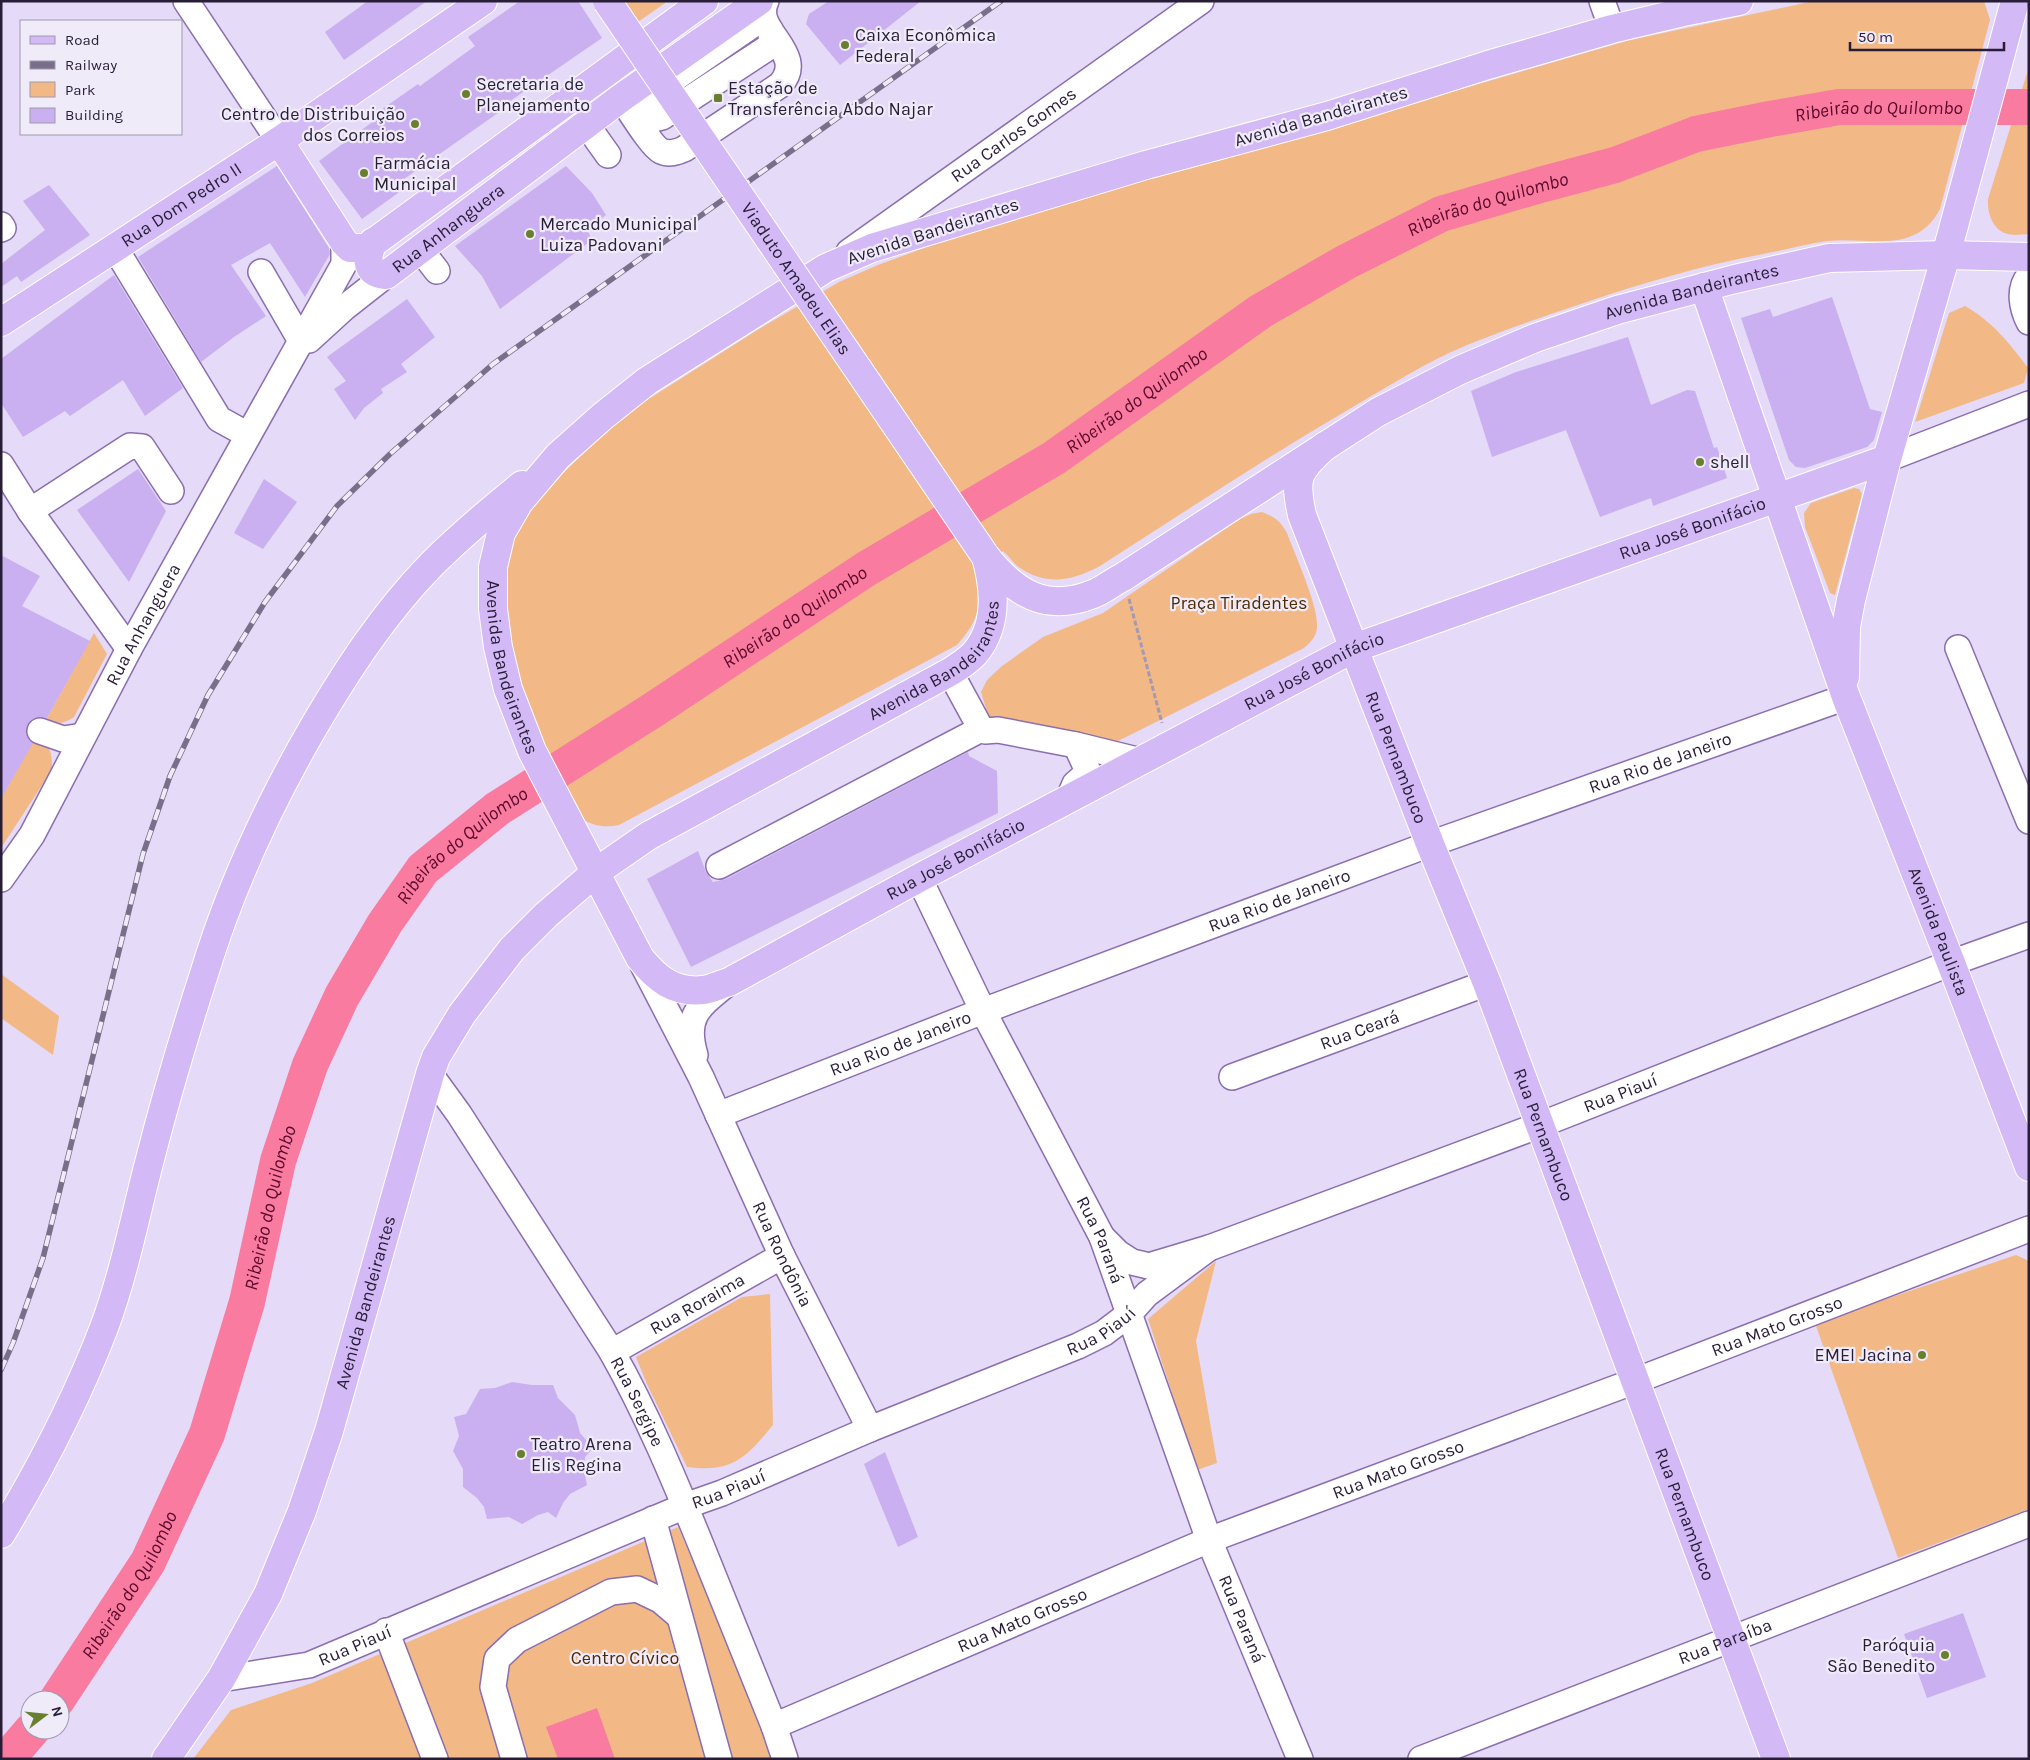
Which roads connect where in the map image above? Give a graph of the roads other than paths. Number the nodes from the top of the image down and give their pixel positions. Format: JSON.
{"nodes":[{"id":1,"x":186,"y":1,"type":"edge"},
{"id":2,"x":483,"y":1,"type":"edge"},
{"id":3,"x":607,"y":1,"type":"edge"},
{"id":4,"x":704,"y":1,"type":"edge"},
{"id":5,"x":1201,"y":1,"type":"edge"},
{"id":6,"x":1602,"y":1,"type":"edge"},
{"id":7,"x":1740,"y":1,"type":"edge"},
{"id":8,"x":2015,"y":1,"type":"edge"},
{"id":9,"x":763,"y":2,"type":"edge"},
{"id":10,"x":1696,"y":6,"type":"edge"},
{"id":11,"x":1612,"y":29,"type":"junction"},
{"id":12,"x":770,"y":30,"type":"junction"},
{"id":13,"x":604,"y":73,"type":"junction"},
{"id":14,"x":627,"y":107,"type":"junction"},
{"id":15,"x":586,"y":124,"type":"junction"},
{"id":16,"x":279,"y":142,"type":"junction"},
{"id":17,"x":608,"y":155,"type":"dead end"},
{"id":18,"x":344,"y":242,"type":"junction"},
{"id":19,"x":373,"y":242,"type":"junction"},
{"id":20,"x":115,"y":248,"type":"junction"},
{"id":21,"x":420,"y":249,"type":"junction"},
{"id":22,"x":1946,"y":255,"type":"junction"},
{"id":23,"x":1894,"y":256,"type":"junction"},
{"id":24,"x":2029,"y":257,"type":"edge"},
{"id":25,"x":826,"y":268,"type":"junction"},
{"id":26,"x":261,"y":272,"type":"dead end"},
{"id":27,"x":437,"y":272,"type":"dead end"},
{"id":28,"x":386,"y":275,"type":"junction"},
{"id":29,"x":2029,"y":276,"type":"edge"},
{"id":30,"x":1704,"y":287,"type":"junction"},
{"id":31,"x":1930,"y":310,"type":"junction"},
{"id":32,"x":1,"y":322,"type":"edge"},
{"id":33,"x":2029,"y":322,"type":"edge"},
{"id":34,"x":301,"y":341,"type":"junction"},
{"id":35,"x":285,"y":369,"type":"junction"},
{"id":36,"x":2029,"y":404,"type":"edge"},
{"id":37,"x":248,"y":435,"type":"junction"},
{"id":38,"x":1325,"y":446,"type":"junction"},
{"id":39,"x":558,"y":456,"type":"junction"},
{"id":40,"x":1887,"y":458,"type":"junction"},
{"id":41,"x":1,"y":465,"type":"edge"},
{"id":42,"x":171,"y":491,"type":"dead end"},
{"id":43,"x":1776,"y":498,"type":"junction"},
{"id":44,"x":1243,"y":500,"type":"junction"},
{"id":45,"x":30,"y":511,"type":"junction"},
{"id":46,"x":1302,"y":515,"type":"junction"},
{"id":47,"x":985,"y":556,"type":"junction"},
{"id":48,"x":1354,"y":648,"type":"junction"},
{"id":49,"x":1958,"y":648,"type":"dead end"},
{"id":50,"x":128,"y":649,"type":"junction"},
{"id":51,"x":950,"y":672,"type":"junction"},
{"id":52,"x":1846,"y":697,"type":"junction"},
{"id":53,"x":981,"y":729,"type":"junction"},
{"id":54,"x":83,"y":736,"type":"junction"},
{"id":55,"x":1076,"y":745,"type":"junction"},
{"id":56,"x":1141,"y":761,"type":"junction"},
{"id":57,"x":66,"y":768,"type":"junction"},
{"id":58,"x":1069,"y":798,"type":"junction"},
{"id":59,"x":2029,"y":821,"type":"edge"},
{"id":60,"x":648,"y":836,"type":"junction"},
{"id":61,"x":1430,"y":844,"type":"junction"},
{"id":62,"x":720,"y":866,"type":"dead end"},
{"id":63,"x":596,"y":872,"type":"junction"},
{"id":64,"x":918,"y":878,"type":"junction"},
{"id":65,"x":1,"y":879,"type":"edge"},
{"id":66,"x":546,"y":916,"type":"junction"},
{"id":67,"x":621,"y":923,"type":"junction"},
{"id":68,"x":2029,"y":935,"type":"edge"},
{"id":69,"x":640,"y":958,"type":"junction"},
{"id":70,"x":1952,"y":964,"type":"junction"},
{"id":71,"x":729,"y":982,"type":"junction"},
{"id":72,"x":1486,"y":984,"type":"junction"},
{"id":73,"x":983,"y":1011,"type":"junction"},
{"id":74,"x":430,"y":1074,"type":"junction"},
{"id":75,"x":701,"y":1077,"type":"junction"},
{"id":76,"x":1232,"y":1077,"type":"dead end"},
{"id":77,"x":718,"y":1115,"type":"junction"},
{"id":78,"x":1540,"y":1126,"type":"junction"},
{"id":79,"x":2029,"y":1167,"type":"edge"},
{"id":80,"x":2029,"y":1229,"type":"edge"},
{"id":81,"x":1102,"y":1237,"type":"junction"},
{"id":82,"x":1209,"y":1248,"type":"junction"},
{"id":83,"x":782,"y":1256,"type":"junction"},
{"id":84,"x":1128,"y":1314,"type":"junction"},
{"id":85,"x":612,"y":1352,"type":"junction"},
{"id":86,"x":1635,"y":1380,"type":"junction"},
{"id":87,"x":870,"y":1430,"type":"junction"},
{"id":88,"x":685,"y":1506,"type":"junction"},
{"id":89,"x":653,"y":1519,"type":"junction"},
{"id":90,"x":2029,"y":1524,"type":"edge"},
{"id":91,"x":1,"y":1534,"type":"edge"},
{"id":92,"x":1209,"y":1540,"type":"junction"},
{"id":93,"x":679,"y":1616,"type":"junction"},
{"id":94,"x":386,"y":1631,"type":"junction"},
{"id":95,"x":1731,"y":1639,"type":"junction"},
{"id":96,"x":221,"y":1679,"type":"junction"},
{"id":97,"x":774,"y":1726,"type":"junction"},
{"id":98,"x":166,"y":1759,"type":"edge"},
{"id":99,"x":435,"y":1759,"type":"edge"},
{"id":100,"x":514,"y":1759,"type":"edge"},
{"id":101,"x":719,"y":1759,"type":"edge"},
{"id":102,"x":785,"y":1759,"type":"edge"},
{"id":103,"x":1300,"y":1759,"type":"edge"},
{"id":104,"x":1421,"y":1759,"type":"edge"},
{"id":105,"x":1776,"y":1759,"type":"edge"}],
"edges":[{"from":1,"to":16,"type":"street"},
{"from":2,"to":16,"type":"main road","name":"Rua Dom Pedro II"},
{"from":3,"to":47,"type":"main road","name":"Viaduto Amadeu Elias","bridge":true},
{"from":4,"to":13,"type":"main road","name":"Rua Anhanguera"},
{"from":5,"to":25,"type":"street","name":"Rua Carlos Gomes"},
{"from":6,"to":11,"type":"street"},
{"from":7,"to":10,"type":"main road","name":"Avenida Bandeirantes"},
{"from":8,"to":22,"type":"main road","name":"Avenida Paulista"},
{"from":9,"to":12,"type":"street"},
{"from":9,"to":14,"type":"main road","name":"Rua Anhanguera"},
{"from":10,"to":11,"type":"main road","name":"Avenida Bandeirantes"},
{"from":11,"to":25,"type":"main road","name":"Avenida Bandeirantes"},
{"from":12,"to":14,"type":"street"},
{"from":12,"to":14,"type":"street"},
{"from":13,"to":14,"type":"main road"},
{"from":13,"to":19,"type":"main road","name":"Rua Anhanguera"},
{"from":14,"to":15,"type":"main road","name":"Rua Anhanguera"},
{"from":15,"to":17,"type":"street"},
{"from":15,"to":21,"type":"main road","name":"Rua Anhanguera"},
{"from":16,"to":18,"type":"main road"},
{"from":16,"to":20,"type":"main road","name":"Rua Dom Pedro II"},
{"from":18,"to":19,"type":"main road","name":"Rua Anhanguera"},
{"from":18,"to":34,"type":"street","name":"Rua Anhanguera"},
{"from":19,"to":28,"type":"main road"},
{"from":20,"to":32,"type":"main road","name":"Rua Dom Pedro II"},
{"from":20,"to":37,"type":"street"},
{"from":21,"to":27,"type":"street"},
{"from":21,"to":28,"type":"main road","name":"Rua Anhanguera"},
{"from":22,"to":23,"type":"main road","name":"Avenida Bandeirantes"},
{"from":22,"to":24,"type":"main road","name":"Avenida Bandeirantes"},
{"from":22,"to":31,"type":"main road","name":"Avenida Paulista"},
{"from":23,"to":30,"type":"main road","name":"Avenida Bandeirantes"},
{"from":23,"to":31,"type":"main road"},
{"from":25,"to":39,"type":"main road","name":"Avenida Bandeirantes"},
{"from":26,"to":34,"type":"street"},
{"from":28,"to":35,"type":"street","name":"Rua Anhanguera"},
{"from":29,"to":33,"type":"street"},
{"from":30,"to":38,"type":"main road","name":"Avenida Bandeirantes"},
{"from":30,"to":43,"type":"main road","name":"Avenida Paulista"},
{"from":31,"to":40,"type":"main road","name":"Avenida Paulista"},
{"from":34,"to":35,"type":"street","name":"Rua Anhanguera"},
{"from":35,"to":37,"type":"street","name":"Rua Anhanguera"},
{"from":36,"to":40,"type":"street","name":"Rua José Bonifácio"},
{"from":37,"to":50,"type":"street","name":"Rua Anhanguera"},
{"from":38,"to":44,"type":"main road","name":"Avenida Bandeirantes"},
{"from":38,"to":46,"type":"main road","name":"Avenida Bandeirantes"},
{"from":39,"to":63,"type":"main road","name":"Avenida Bandeirantes"},
{"from":39,"to":91,"type":"main road"},
{"from":40,"to":43,"type":"main road","name":"Rua José Bonifácio"},
{"from":40,"to":52,"type":"main road","name":"Avenida Paulista"},
{"from":41,"to":45,"type":"street"},
{"from":42,"to":45,"type":"street"},
{"from":43,"to":48,"type":"main road","name":"Rua José Bonifácio"},
{"from":43,"to":52,"type":"main road","name":"Avenida Paulista"},
{"from":44,"to":46,"type":"main road","name":"Avenida Bandeirantes"},
{"from":44,"to":47,"type":"main road","name":"Avenida Bandeirantes"},
{"from":45,"to":50,"type":"street"},
{"from":46,"to":48,"type":"main road","name":"Rua Pernambuco"},
{"from":47,"to":51,"type":"main road","name":"Avenida Bandeirantes"},
{"from":48,"to":56,"type":"main road","name":"Rua José Bonifácio"},
{"from":48,"to":61,"type":"main road","name":"Rua Pernambuco"},
{"from":49,"to":59,"type":"street"},
{"from":50,"to":54,"type":"street","name":"Rua Anhanguera"},
{"from":51,"to":53,"type":"street"},
{"from":51,"to":60,"type":"main road","name":"Avenida Bandeirantes"},
{"from":52,"to":61,"type":"street","name":"Rua Rio de Janeiro"},
{"from":52,"to":70,"type":"main road","name":"Avenida Paulista"},
{"from":53,"to":55,"type":"street"},
{"from":53,"to":62,"type":"street"},
{"from":54,"to":57,"type":"street","name":"Rua Anhanguera"},
{"from":54,"to":57,"type":"street"},
{"from":55,"to":56,"type":"street"},
{"from":55,"to":58,"type":"street"},
{"from":56,"to":58,"type":"main road","name":"Rua José Bonifácio"},
{"from":57,"to":65,"type":"street","name":"Rua Anhanguera"},
{"from":58,"to":64,"type":"main road","name":"Rua José Bonifácio"},
{"from":60,"to":63,"type":"main road","name":"Avenida Bandeirantes"},
{"from":60,"to":67,"type":"main road"},
{"from":61,"to":72,"type":"main road","name":"Rua Pernambuco"},
{"from":61,"to":73,"type":"street","name":"Rua Rio de Janeiro"},
{"from":63,"to":66,"type":"main road","name":"Avenida Bandeirantes"},
{"from":63,"to":67,"type":"main road","name":"Rua Rondônia"},
{"from":64,"to":71,"type":"main road","name":"Rua José Bonifácio"},
{"from":64,"to":73,"type":"street","name":"Rua Paraná"},
{"from":66,"to":67,"type":"main road"},
{"from":66,"to":74,"type":"main road","name":"Avenida Bandeirantes"},
{"from":67,"to":69,"type":"main road","name":"Rua Rondônia"},
{"from":68,"to":70,"type":"street","name":"Rua Piauí"},
{"from":69,"to":71,"type":"main road","name":"Rua José Bonifácio"},
{"from":69,"to":75,"type":"street","name":"Rua Rondônia"},
{"from":70,"to":78,"type":"street","name":"Rua Piauí"},
{"from":70,"to":79,"type":"main road","name":"Avenida Paulista"},
{"from":71,"to":75,"type":"street","name":"Rua Rondônia"},
{"from":72,"to":76,"type":"street","name":"Rua Ceará"},
{"from":72,"to":78,"type":"main road","name":"Rua Pernambuco"},
{"from":73,"to":77,"type":"street","name":"Rua Rio de Janeiro"},
{"from":73,"to":81,"type":"street","name":"Rua Paraná"},
{"from":74,"to":85,"type":"street","name":"Rua Sergipe"},
{"from":74,"to":96,"type":"main road","name":"Avenida Bandeirantes"},
{"from":75,"to":77,"type":"street","name":"Rua Rondônia"},
{"from":77,"to":83,"type":"street","name":"Rua Rondônia"},
{"from":78,"to":82,"type":"street","name":"Rua Piauí"},
{"from":78,"to":86,"type":"main road","name":"Rua Pernambuco"},
{"from":80,"to":86,"type":"street","name":"Rua Mato Grosso"},
{"from":81,"to":82,"type":"street","name":"Rua Piauí"},
{"from":81,"to":84,"type":"street","name":"Rua Paraná"},
{"from":82,"to":84,"type":"street","name":"Rua Piauí"},
{"from":83,"to":85,"type":"street","name":"Rua Roraima"},
{"from":83,"to":87,"type":"street","name":"Rua Rondônia"},
{"from":84,"to":87,"type":"street","name":"Rua Piauí"},
{"from":84,"to":92,"type":"street","name":"Rua Paraná"},
{"from":85,"to":88,"type":"street","name":"Rua Sergipe"},
{"from":86,"to":92,"type":"street","name":"Rua Mato Grosso"},
{"from":86,"to":95,"type":"main road","name":"Rua Pernambuco"},
{"from":87,"to":88,"type":"street","name":"Rua Piauí"},
{"from":88,"to":89,"type":"street","name":"Rua Piauí"},
{"from":88,"to":97,"type":"street","name":"Rua Sergipe"},
{"from":89,"to":93,"type":"street"},
{"from":89,"to":94,"type":"street","name":"Rua Piauí"},
{"from":90,"to":95,"type":"street","name":"Rua Paraíba"},
{"from":92,"to":97,"type":"street","name":"Rua Mato Grosso"},
{"from":92,"to":103,"type":"street","name":"Rua Paraná"},
{"from":93,"to":100,"type":"street"},
{"from":93,"to":101,"type":"street"},
{"from":94,"to":96,"type":"street","name":"Rua Piauí"},
{"from":94,"to":99,"type":"street"},
{"from":95,"to":104,"type":"street","name":"Rua Paraíba"},
{"from":95,"to":105,"type":"main road","name":"Rua Pernambuco"},
{"from":96,"to":98,"type":"main road","name":"Avenida Bandeirantes"},
{"from":97,"to":102,"type":"street","name":"Rua Sergipe"}]}
